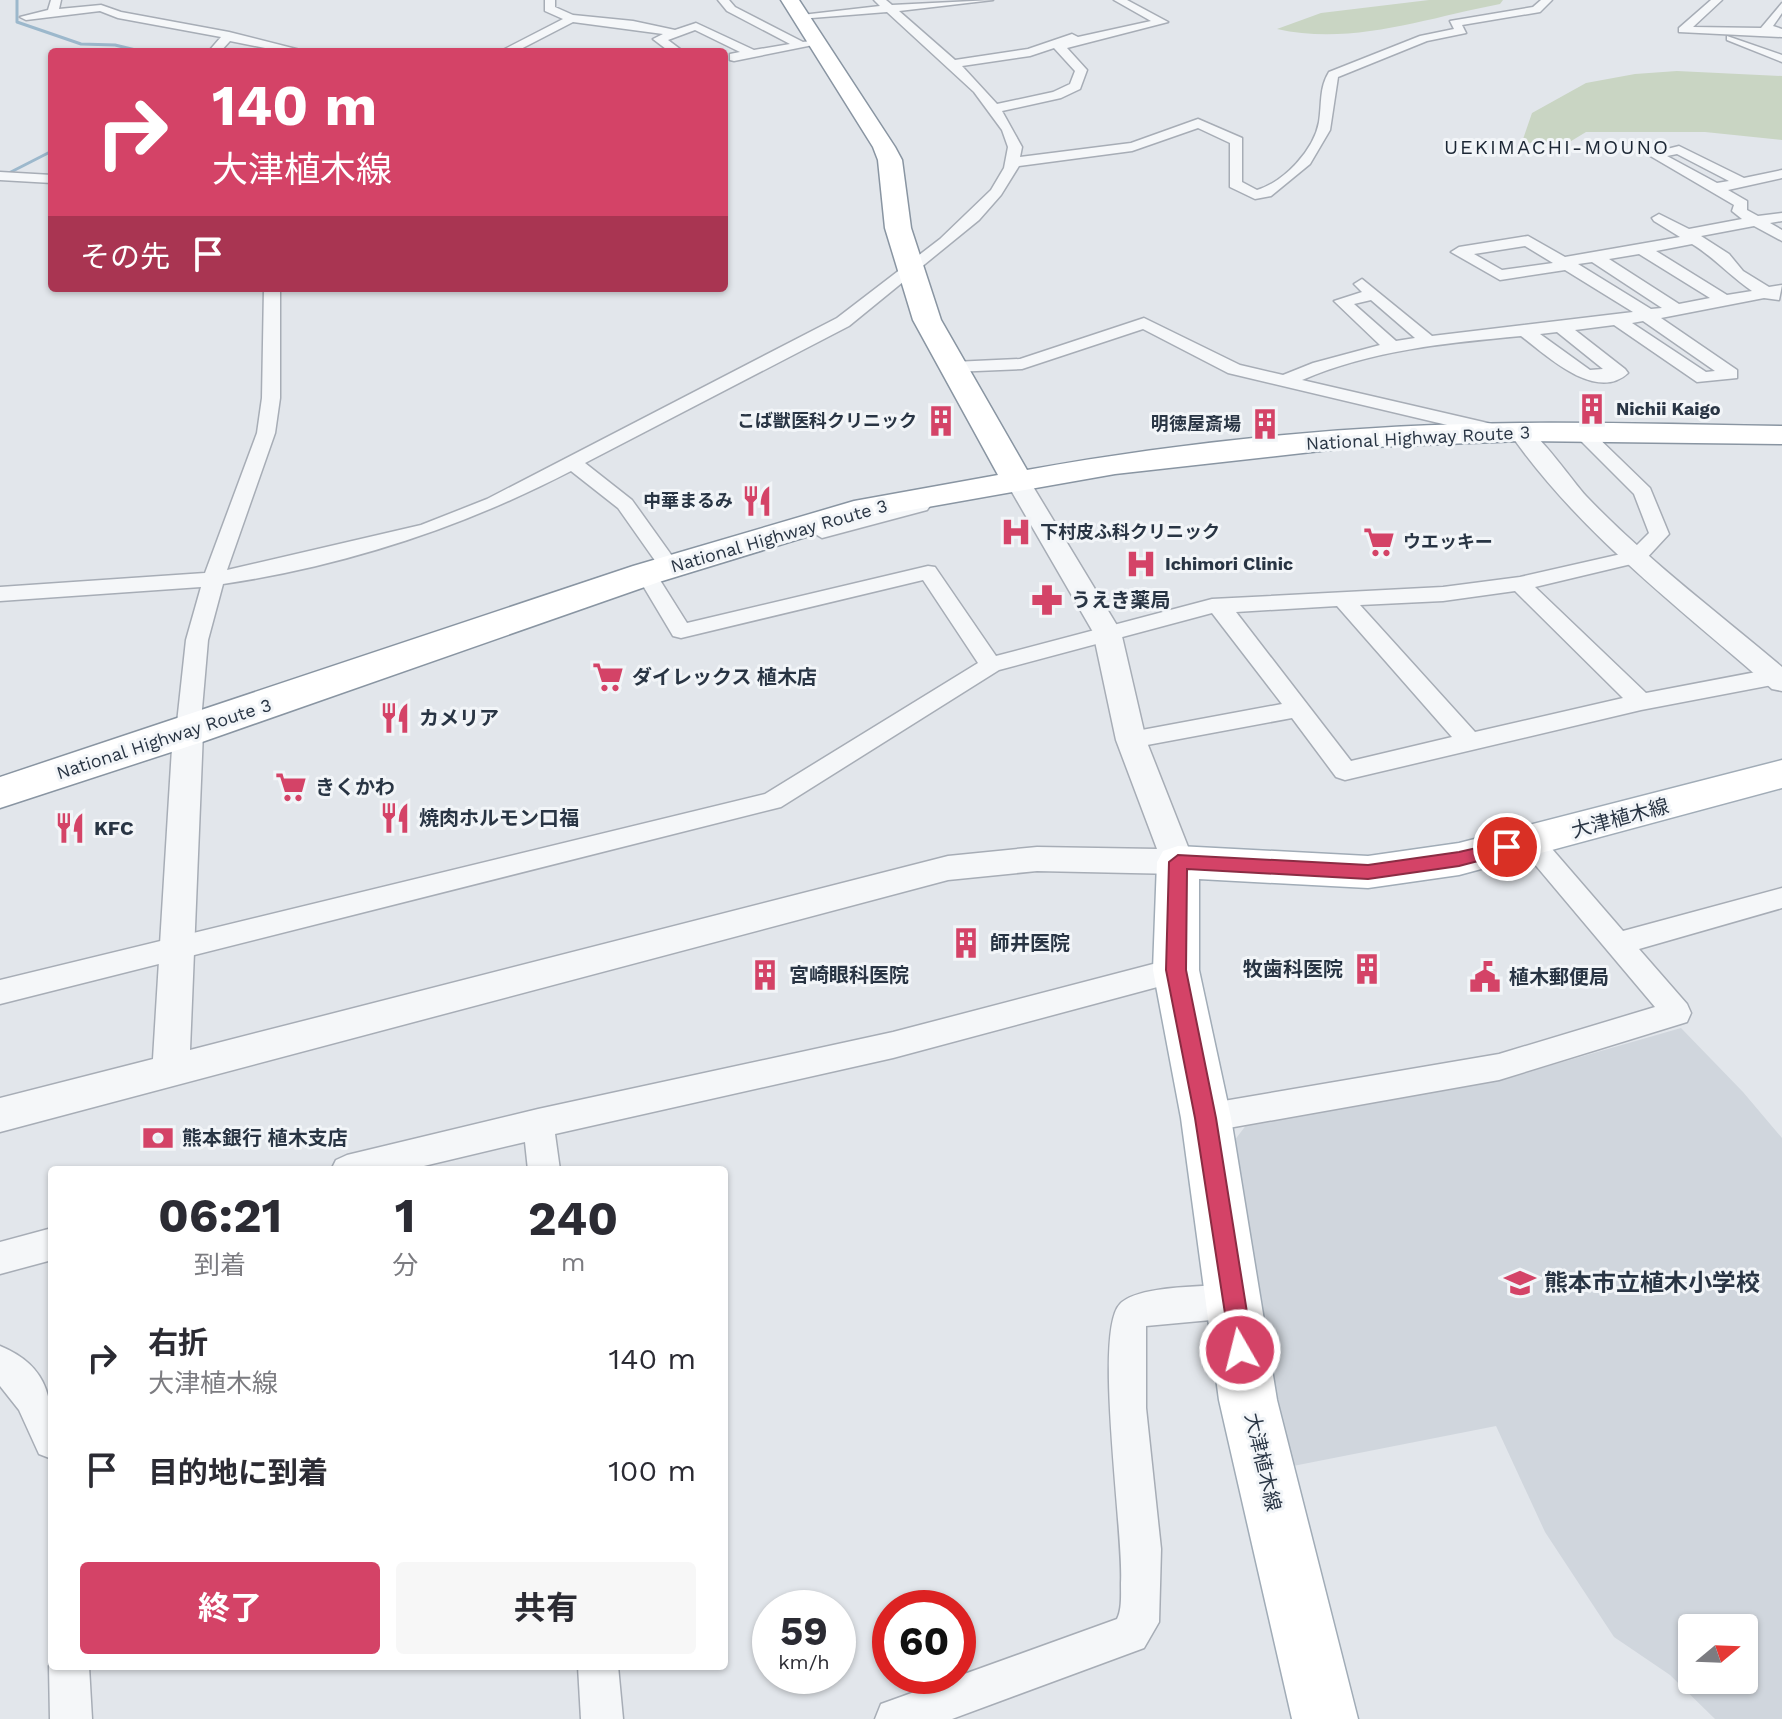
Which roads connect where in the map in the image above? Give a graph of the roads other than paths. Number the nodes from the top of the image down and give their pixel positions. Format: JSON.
{"nodes":[{"id":1,"x":56,"y":0,"type":"edge"},
{"id":2,"x":550,"y":0,"type":"edge"},
{"id":3,"x":988,"y":0,"type":"edge"},
{"id":4,"x":1119,"y":0,"type":"edge"},
{"id":5,"x":1547,"y":0,"type":"edge"},
{"id":6,"x":1717,"y":0,"type":"edge"},
{"id":7,"x":1773,"y":0,"type":"edge"},
{"id":8,"x":884,"y":4,"type":"edge"},
{"id":9,"x":1782,"y":4,"type":"edge"},
{"id":10,"x":128,"y":5,"type":"dead end"},
{"id":11,"x":724,"y":7,"type":"edge"},
{"id":12,"x":794,"y":8,"type":"edge"},
{"id":13,"x":103,"y":9,"type":"junction"},
{"id":14,"x":53,"y":13,"type":"junction"},
{"id":15,"x":26,"y":17,"type":"dead end"},
{"id":16,"x":571,"y":18,"type":"junction"},
{"id":17,"x":674,"y":33,"type":"junction"},
{"id":18,"x":1721,"y":33,"type":"junction"},
{"id":19,"x":1780,"y":33,"type":"edge"},
{"id":20,"x":1073,"y":36,"type":"dead end"},
{"id":21,"x":230,"y":37,"type":"junction"},
{"id":22,"x":247,"y":39,"type":"junction"},
{"id":23,"x":809,"y":44,"type":"junction"},
{"id":24,"x":1059,"y":47,"type":"junction"},
{"id":25,"x":218,"y":48,"type":"edge"},
{"id":26,"x":237,"y":48,"type":"edge"},
{"id":27,"x":285,"y":48,"type":"edge"},
{"id":28,"x":514,"y":48,"type":"edge"},
{"id":29,"x":671,"y":48,"type":"edge"},
{"id":30,"x":1030,"y":52,"type":"junction"},
{"id":31,"x":752,"y":54,"type":"junction"},
{"id":32,"x":728,"y":58,"type":"edge"},
{"id":33,"x":1781,"y":59,"type":"edge"},
{"id":34,"x":951,"y":64,"type":"junction"},
{"id":35,"x":994,"y":109,"type":"junction"},
{"id":36,"x":1014,"y":162,"type":"junction"},
{"id":37,"x":1782,"y":174,"type":"edge"},
{"id":38,"x":0,"y":176,"type":"edge"},
{"id":39,"x":48,"y":179,"type":"edge"},
{"id":40,"x":1740,"y":181,"type":"junction"},
{"id":41,"x":1715,"y":188,"type":"junction"},
{"id":42,"x":1782,"y":217,"type":"edge"},
{"id":43,"x":1659,"y":218,"type":"dead end"},
{"id":44,"x":1756,"y":221,"type":"junction"},
{"id":45,"x":1692,"y":236,"type":"junction"},
{"id":46,"x":1782,"y":236,"type":"edge"},
{"id":47,"x":1641,"y":248,"type":"junction"},
{"id":48,"x":1595,"y":257,"type":"junction"},
{"id":49,"x":1568,"y":264,"type":"junction"},
{"id":50,"x":911,"y":272,"type":"junction"},
{"id":51,"x":1358,"y":280,"type":"dead end"},
{"id":52,"x":1774,"y":291,"type":"edge"},
{"id":53,"x":272,"y":292,"type":"edge"},
{"id":54,"x":1374,"y":295,"type":"junction"},
{"id":55,"x":1724,"y":300,"type":"junction"},
{"id":56,"x":1782,"y":301,"type":"edge"},
{"id":57,"x":1677,"y":310,"type":"junction"},
{"id":58,"x":1648,"y":315,"type":"junction"},
{"id":59,"x":1617,"y":320,"type":"junction"},
{"id":60,"x":1560,"y":327,"type":"junction"},
{"id":61,"x":1526,"y":332,"type":"junction"},
{"id":62,"x":1429,"y":342,"type":"junction"},
{"id":63,"x":1394,"y":348,"type":"junction"},
{"id":64,"x":953,"y":367,"type":"junction"},
{"id":65,"x":1282,"y":382,"type":"junction"},
{"id":66,"x":1511,"y":432,"type":"junction"},
{"id":67,"x":1581,"y":432,"type":"junction"},
{"id":68,"x":1782,"y":435,"type":"edge"},
{"id":69,"x":994,"y":440,"type":"junction"},
{"id":70,"x":572,"y":462,"type":"junction"},
{"id":71,"x":1017,"y":480,"type":"junction"},
{"id":72,"x":866,"y":508,"type":"junction"},
{"id":73,"x":1637,"y":557,"type":"junction"},
{"id":74,"x":657,"y":576,"type":"junction"},
{"id":75,"x":214,"y":578,"type":"junction"},
{"id":76,"x":1520,"y":584,"type":"junction"},
{"id":77,"x":0,"y":594,"type":"edge"},
{"id":78,"x":1341,"y":597,"type":"junction"},
{"id":79,"x":1220,"y":605,"type":"junction"},
{"id":80,"x":1107,"y":632,"type":"junction"},
{"id":81,"x":991,"y":665,"type":"junction"},
{"id":82,"x":1780,"y":678,"type":"edge"},
{"id":83,"x":1641,"y":702,"type":"junction"},
{"id":84,"x":1296,"y":709,"type":"junction"},
{"id":85,"x":188,"y":732,"type":"junction"},
{"id":86,"x":1131,"y":740,"type":"junction"},
{"id":87,"x":1470,"y":742,"type":"junction"},
{"id":88,"x":1782,"y":774,"type":"edge"},
{"id":89,"x":0,"y":793,"type":"edge"},
{"id":90,"x":1531,"y":842,"type":"junction"},
{"id":91,"x":1178,"y":862,"type":"junction"},
{"id":92,"x":1782,"y":898,"type":"edge"},
{"id":93,"x":1620,"y":943,"type":"junction"},
{"id":94,"x":174,"y":949,"type":"junction"},
{"id":95,"x":1176,"y":970,"type":"junction"},
{"id":96,"x":0,"y":992,"type":"edge"},
{"id":97,"x":171,"y":1068,"type":"junction"},
{"id":98,"x":0,"y":1115,"type":"edge"},
{"id":99,"x":1206,"y":1118,"type":"junction"},
{"id":100,"x":538,"y":1123,"type":"junction"},
{"id":101,"x":363,"y":1166,"type":"edge"},
{"id":102,"x":543,"y":1166,"type":"edge"},
{"id":103,"x":48,"y":1245,"type":"edge"},
{"id":104,"x":0,"y":1258,"type":"edge"},
{"id":105,"x":1233,"y":1301,"type":"junction"},
{"id":106,"x":0,"y":1363,"type":"edge"},
{"id":107,"x":48,"y":1430,"type":"edge"},
{"id":108,"x":69,"y":1670,"type":"edge"},
{"id":109,"x":598,"y":1670,"type":"edge"},
{"id":110,"x":71,"y":1719,"type":"edge"},
{"id":111,"x":602,"y":1719,"type":"edge"},
{"id":112,"x":896,"y":1719,"type":"edge"},
{"id":113,"x":1325,"y":1719,"type":"edge"}],
"edges":[{"from":1,"to":14,"type":"street"},
{"from":2,"to":16,"type":"street"},
{"from":3,"to":8,"type":"street"},
{"from":4,"to":24,"type":"street"},
{"from":5,"to":36,"type":"street"},
{"from":6,"to":18,"type":"street"},
{"from":7,"to":9,"type":"street"},
{"from":8,"to":12,"type":"street"},
{"from":8,"to":34,"type":"street"},
{"from":9,"to":19,"type":"street"},
{"from":10,"to":13,"type":"street"},
{"from":11,"to":23,"type":"street"},
{"from":12,"to":23,"type":"highway"},
{"from":13,"to":14,"type":"street"},
{"from":13,"to":21,"type":"street"},
{"from":14,"to":15,"type":"street"},
{"from":16,"to":17,"type":"street"},
{"from":16,"to":28,"type":"street"},
{"from":17,"to":29,"type":"street"},
{"from":17,"to":31,"type":"street"},
{"from":18,"to":19,"type":"street"},
{"from":18,"to":33,"type":"street"},
{"from":20,"to":30,"type":"street"},
{"from":21,"to":22,"type":"street"},
{"from":21,"to":25,"type":"street"},
{"from":22,"to":26,"type":"street"},
{"from":22,"to":27,"type":"street"},
{"from":23,"to":31,"type":"street"},
{"from":23,"to":50,"type":"highway"},
{"from":24,"to":30,"type":"street"},
{"from":24,"to":35,"type":"street"},
{"from":30,"to":34,"type":"street"},
{"from":31,"to":32,"type":"street"},
{"from":34,"to":35,"type":"street"},
{"from":35,"to":36,"type":"street"},
{"from":36,"to":50,"type":"street"},
{"from":37,"to":40,"type":"street"},
{"from":38,"to":39,"type":"street"},
{"from":40,"to":41,"type":"street"},
{"from":40,"to":41,"type":"street"},
{"from":41,"to":44,"type":"street"},
{"from":42,"to":44,"type":"street"},
{"from":43,"to":45,"type":"street"},
{"from":44,"to":45,"type":"street"},
{"from":44,"to":46,"type":"street"},
{"from":45,"to":47,"type":"street"},
{"from":45,"to":52,"type":"street"},
{"from":47,"to":48,"type":"street"},
{"from":47,"to":55,"type":"street"},
{"from":48,"to":49,"type":"street"},
{"from":48,"to":57,"type":"street"},
{"from":49,"to":49,"type":"street"},
{"from":49,"to":58,"type":"street"},
{"from":50,"to":64,"type":"highway"},
{"from":50,"to":70,"type":"street"},
{"from":51,"to":54,"type":"street"},
{"from":52,"to":55,"type":"street"},
{"from":52,"to":56,"type":"street"},
{"from":53,"to":75,"type":"street"},
{"from":54,"to":62,"type":"street"},
{"from":54,"to":63,"type":"street"},
{"from":55,"to":57,"type":"street"},
{"from":57,"to":58,"type":"street"},
{"from":58,"to":59,"type":"street"},
{"from":58,"to":59,"type":"street"},
{"from":59,"to":60,"type":"street"},
{"from":60,"to":61,"type":"street"},
{"from":60,"to":61,"type":"street"},
{"from":61,"to":62,"type":"street"},
{"from":62,"to":63,"type":"street"},
{"from":63,"to":65,"type":"street"},
{"from":64,"to":65,"type":"street"},
{"from":64,"to":69,"type":"highway"},
{"from":65,"to":66,"type":"street"},
{"from":66,"to":67,"type":"highway","name":"National Highway Route 3"},
{"from":66,"to":71,"type":"highway","name":"National Highway Route 3"},
{"from":66,"to":73,"type":"street"},
{"from":67,"to":68,"type":"highway","name":"National Highway Route 3"},
{"from":67,"to":73,"type":"street"},
{"from":69,"to":71,"type":"highway"},
{"from":69,"to":72,"type":"highway"},
{"from":70,"to":74,"type":"street"},
{"from":70,"to":75,"type":"street"},
{"from":71,"to":72,"type":"highway","name":"National Highway Route 3"},
{"from":71,"to":74,"type":"street"},
{"from":71,"to":80,"type":"street"},
{"from":72,"to":74,"type":"highway","name":"National Highway Route 3"},
{"from":73,"to":76,"type":"street"},
{"from":73,"to":82,"type":"street"},
{"from":74,"to":81,"type":"street"},
{"from":74,"to":85,"type":"highway","name":"National Highway Route 3"},
{"from":75,"to":77,"type":"street"},
{"from":75,"to":85,"type":"street"},
{"from":76,"to":78,"type":"street"},
{"from":76,"to":83,"type":"street"},
{"from":78,"to":79,"type":"street"},
{"from":78,"to":87,"type":"street"},
{"from":79,"to":80,"type":"street"},
{"from":79,"to":84,"type":"street"},
{"from":80,"to":81,"type":"street"},
{"from":80,"to":86,"type":"street"},
{"from":81,"to":94,"type":"street"},
{"from":82,"to":83,"type":"street"},
{"from":83,"to":87,"type":"street"},
{"from":84,"to":86,"type":"street"},
{"from":84,"to":87,"type":"street"},
{"from":85,"to":89,"type":"highway","name":"National Highway Route 3"},
{"from":85,"to":94,"type":"street"},
{"from":86,"to":91,"type":"street"},
{"from":88,"to":90,"type":"main road","name":"大津植木線"},
{"from":90,"to":91,"type":"main road","name":"大津植木線"},
{"from":90,"to":93,"type":"street"},
{"from":91,"to":95,"type":"main road","name":"大津植木線"},
{"from":91,"to":97,"type":"street"},
{"from":92,"to":93,"type":"street"},
{"from":93,"to":99,"type":"street"},
{"from":94,"to":96,"type":"street"},
{"from":94,"to":97,"type":"street"},
{"from":95,"to":99,"type":"main road","name":"大津植木線"},
{"from":95,"to":100,"type":"street"},
{"from":97,"to":98,"type":"street"},
{"from":99,"to":105,"type":"main road","name":"大津植木線"},
{"from":100,"to":101,"type":"street"},
{"from":100,"to":102,"type":"street"},
{"from":103,"to":104,"type":"street"},
{"from":105,"to":112,"type":"street"},
{"from":105,"to":113,"type":"main road","name":"大津植木線"},
{"from":106,"to":107,"type":"street"},
{"from":108,"to":110,"type":"street"},
{"from":109,"to":111,"type":"street"}]}
